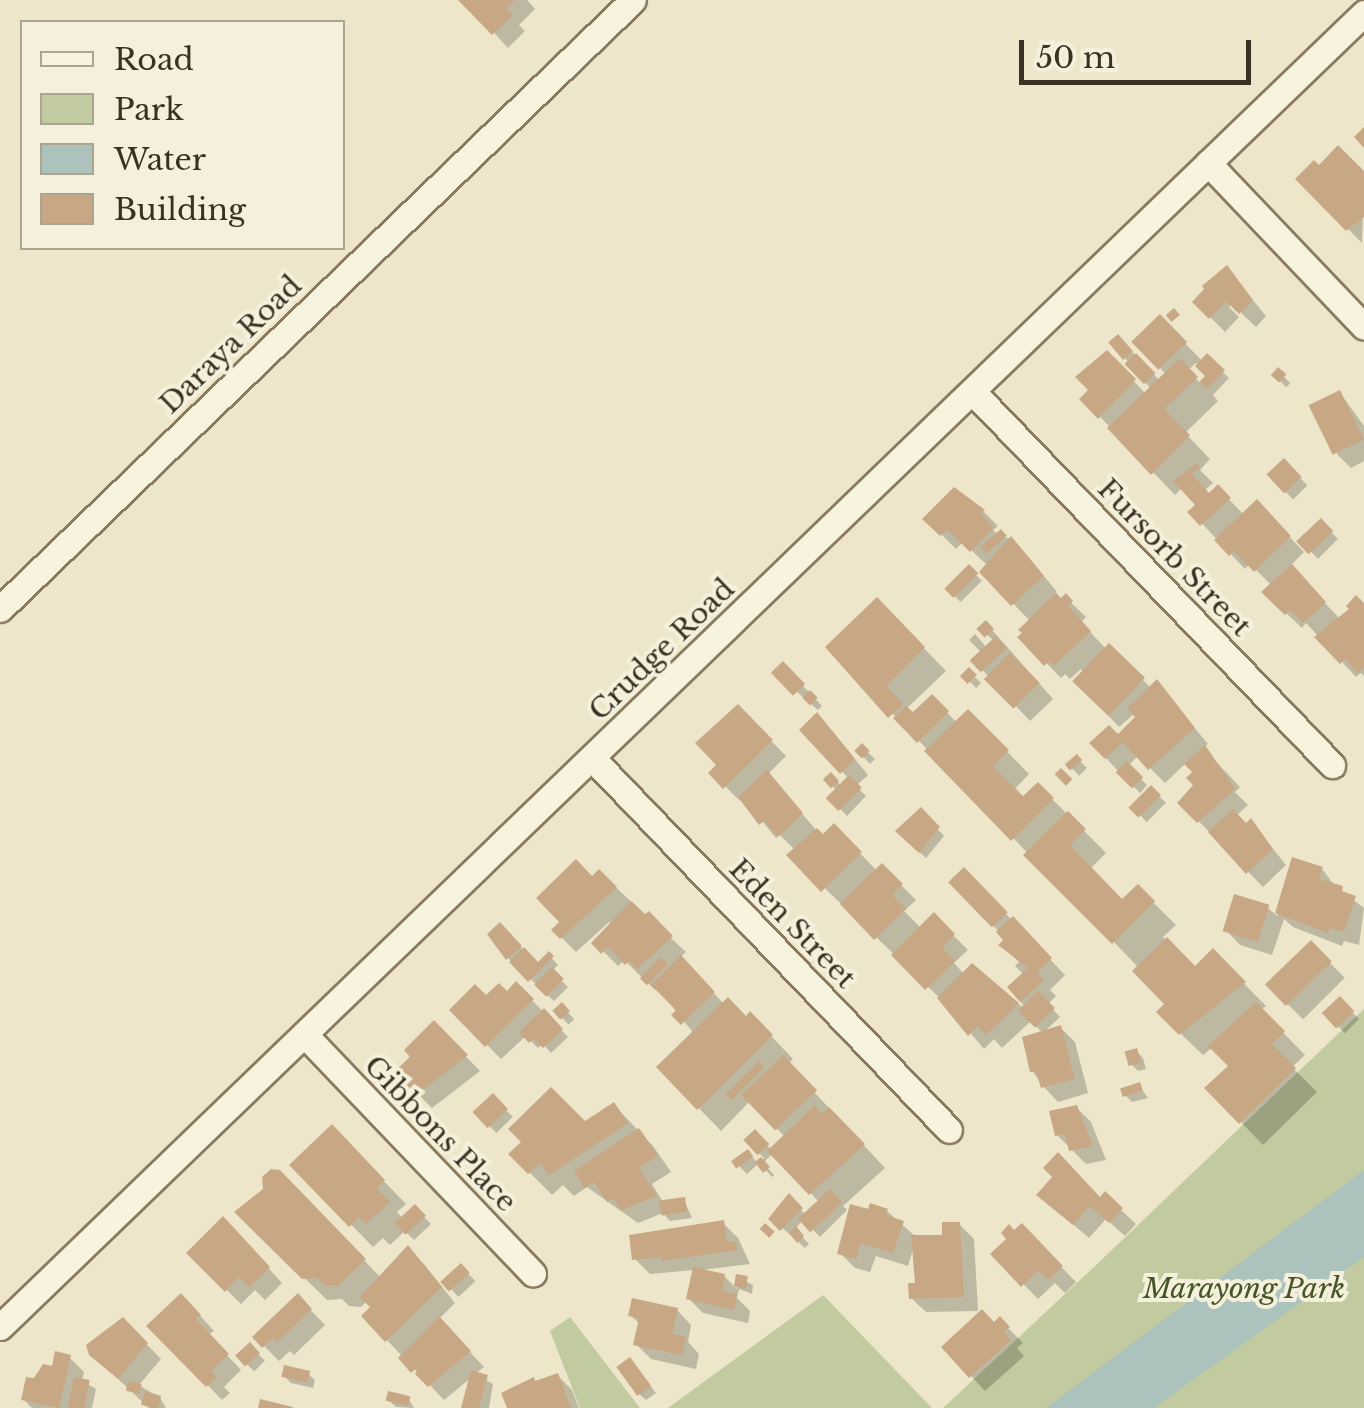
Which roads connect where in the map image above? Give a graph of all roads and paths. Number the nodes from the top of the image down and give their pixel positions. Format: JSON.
{"nodes":[{"id":1,"x":633,"y":0,"type":"edge"},
{"id":2,"x":1364,"y":13,"type":"edge"},
{"id":3,"x":1208,"y":163,"type":"junction"},
{"id":4,"x":1364,"y":328,"type":"edge"},
{"id":5,"x":973,"y":392,"type":"junction"},
{"id":6,"x":0,"y":609,"type":"edge"},
{"id":7,"x":592,"y":759,"type":"junction"},
{"id":8,"x":1332,"y":765,"type":"dead end"},
{"id":9,"x":304,"y":1035,"type":"junction"},
{"id":10,"x":949,"y":1130,"type":"dead end"},
{"id":11,"x":532,"y":1274,"type":"dead end"},
{"id":12,"x":0,"y":1328,"type":"edge"}],
"edges":[{"from":1,"to":6,"type":"street","name":"Daraya Road"},
{"from":2,"to":3,"type":"street","name":"Crudge Road"},
{"from":3,"to":4,"type":"street"},
{"from":3,"to":5,"type":"street","name":"Crudge Road"},
{"from":5,"to":7,"type":"street","name":"Crudge Road"},
{"from":5,"to":8,"type":"street","name":"Fursorb Street"},
{"from":7,"to":9,"type":"street","name":"Crudge Road"},
{"from":7,"to":10,"type":"street","name":"Eden Street"},
{"from":9,"to":11,"type":"street","name":"Gibbons Place"},
{"from":9,"to":12,"type":"street","name":"Crudge Road"}]}
